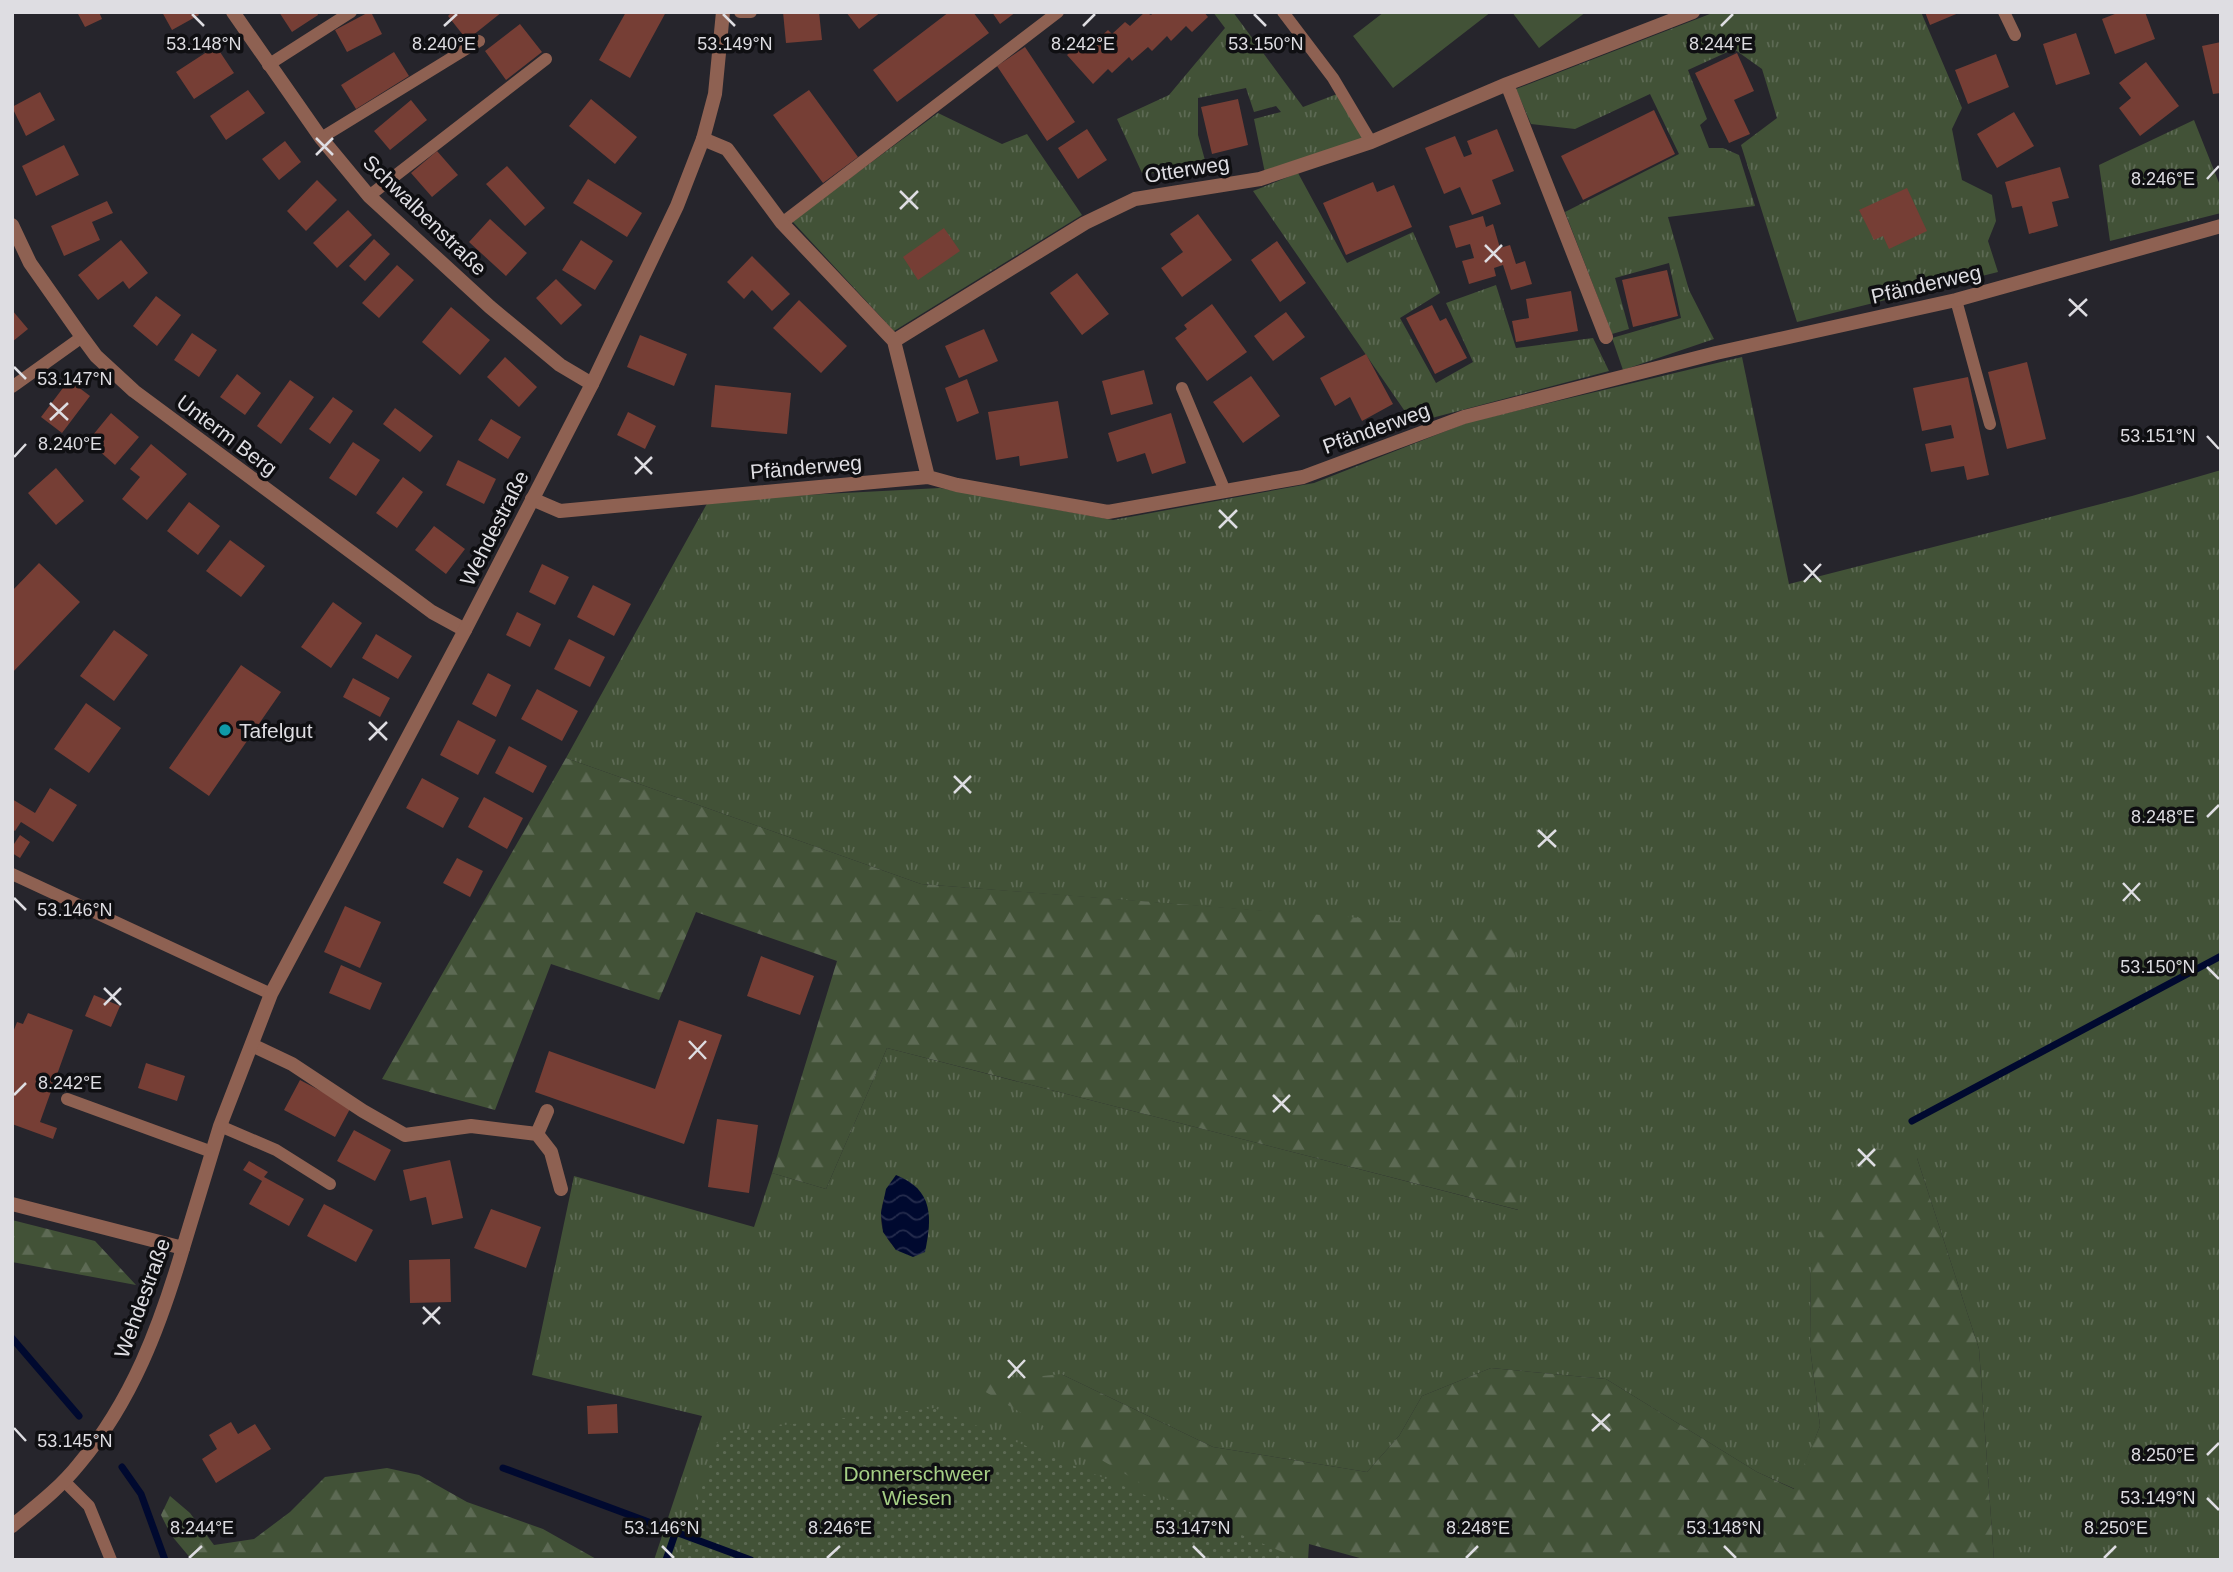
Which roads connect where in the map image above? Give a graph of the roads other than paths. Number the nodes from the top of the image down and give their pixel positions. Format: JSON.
{"nodes":[{"id":1,"x":233,"y":12,"type":"edge"},
{"id":2,"x":351,"y":12,"type":"edge"},
{"id":3,"x":723,"y":12,"type":"edge"},
{"id":4,"x":740,"y":12,"type":"edge"},
{"id":5,"x":751,"y":12,"type":"edge"},
{"id":6,"x":1058,"y":12,"type":"edge"},
{"id":7,"x":1283,"y":12,"type":"edge"},
{"id":8,"x":1693,"y":12,"type":"edge"},
{"id":9,"x":2004,"y":12,"type":"edge"},
{"id":10,"x":2015,"y":35,"type":"dead end"},
{"id":11,"x":480,"y":41,"type":"dead end"},
{"id":12,"x":545,"y":59,"type":"dead end"},
{"id":13,"x":268,"y":65,"type":"junction"},
{"id":14,"x":1507,"y":85,"type":"junction"},
{"id":15,"x":321,"y":138,"type":"junction"},
{"id":16,"x":703,"y":139,"type":"junction"},
{"id":17,"x":1371,"y":142,"type":"junction"},
{"id":18,"x":369,"y":196,"type":"junction"},
{"id":19,"x":782,"y":223,"type":"junction"},
{"id":20,"x":12,"y":225,"type":"edge"},
{"id":21,"x":2221,"y":226,"type":"edge"},
{"id":22,"x":1956,"y":300,"type":"junction"},
{"id":23,"x":82,"y":337,"type":"junction"},
{"id":24,"x":1606,"y":337,"type":"dead end"},
{"id":25,"x":894,"y":341,"type":"junction"},
{"id":26,"x":592,"y":384,"type":"junction"},
{"id":27,"x":12,"y":387,"type":"edge"},
{"id":28,"x":1182,"y":388,"type":"dead end"},
{"id":29,"x":1990,"y":424,"type":"dead end"},
{"id":30,"x":928,"y":477,"type":"junction"},
{"id":31,"x":1225,"y":491,"type":"junction"},
{"id":32,"x":532,"y":499,"type":"junction"},
{"id":33,"x":466,"y":630,"type":"junction"},
{"id":34,"x":12,"y":874,"type":"edge"},
{"id":35,"x":271,"y":994,"type":"junction"},
{"id":36,"x":252,"y":1045,"type":"junction"},
{"id":37,"x":67,"y":1099,"type":"dead end"},
{"id":38,"x":547,"y":1111,"type":"dead end"},
{"id":39,"x":219,"y":1126,"type":"junction"},
{"id":40,"x":537,"y":1134,"type":"junction"},
{"id":41,"x":212,"y":1152,"type":"junction"},
{"id":42,"x":330,"y":1184,"type":"dead end"},
{"id":43,"x":561,"y":1189,"type":"dead end"},
{"id":44,"x":12,"y":1204,"type":"edge"},
{"id":45,"x":183,"y":1248,"type":"junction"},
{"id":46,"x":64,"y":1481,"type":"junction"},
{"id":47,"x":12,"y":1527,"type":"edge"},
{"id":48,"x":111,"y":1560,"type":"edge"}],
"edges":[{"from":1,"to":13,"type":"street","name":"Schwalbenstraße"},
{"from":2,"to":13,"type":"lane"},
{"from":3,"to":16,"type":"street","name":"Wehdestraße"},
{"from":4,"to":5,"type":"lane"},
{"from":6,"to":19,"type":"lane"},
{"from":7,"to":17,"type":"lane"},
{"from":8,"to":14,"type":"street","name":"Otterweg"},
{"from":9,"to":10,"type":"lane"},
{"from":11,"to":15,"type":"lane"},
{"from":12,"to":18,"type":"lane"},
{"from":13,"to":15,"type":"street","name":"Schwalbenstraße"},
{"from":14,"to":17,"type":"street","name":"Otterweg"},
{"from":14,"to":24,"type":"street"},
{"from":15,"to":18,"type":"street","name":"Schwalbenstraße"},
{"from":16,"to":19,"type":"street"},
{"from":16,"to":26,"type":"street","name":"Wehdestraße"},
{"from":17,"to":25,"type":"street","name":"Otterweg"},
{"from":18,"to":26,"type":"street","name":"Schwalbenstraße"},
{"from":19,"to":25,"type":"street"},
{"from":20,"to":23,"type":"street","name":"Unterm Berg"},
{"from":21,"to":22,"type":"street","name":"Pfänderweg"},
{"from":22,"to":29,"type":"lane"},
{"from":22,"to":31,"type":"street","name":"Pfänderweg"},
{"from":23,"to":27,"type":"lane"},
{"from":23,"to":33,"type":"street","name":"Unterm Berg"},
{"from":25,"to":30,"type":"street"},
{"from":26,"to":32,"type":"street","name":"Wehdestraße"},
{"from":28,"to":31,"type":"lane"},
{"from":30,"to":31,"type":"street","name":"Pfänderweg"},
{"from":30,"to":32,"type":"street","name":"Pfänderweg"},
{"from":32,"to":33,"type":"street","name":"Wehdestraße"},
{"from":33,"to":35,"type":"street","name":"Wehdestraße"},
{"from":34,"to":35,"type":"lane"},
{"from":35,"to":36,"type":"street","name":"Wehdestraße"},
{"from":36,"to":39,"type":"street","name":"Wehdestraße"},
{"from":36,"to":40,"type":"street"},
{"from":37,"to":41,"type":"lane"},
{"from":38,"to":40,"type":"street"},
{"from":39,"to":41,"type":"street","name":"Wehdestraße"},
{"from":39,"to":42,"type":"lane"},
{"from":40,"to":43,"type":"street"},
{"from":41,"to":45,"type":"street","name":"Wehdestraße"},
{"from":44,"to":45,"type":"street"},
{"from":45,"to":46,"type":"street","name":"Wehdestraße"},
{"from":46,"to":47,"type":"street","name":"Wehdestraße"},
{"from":46,"to":48,"type":"lane"}]}
